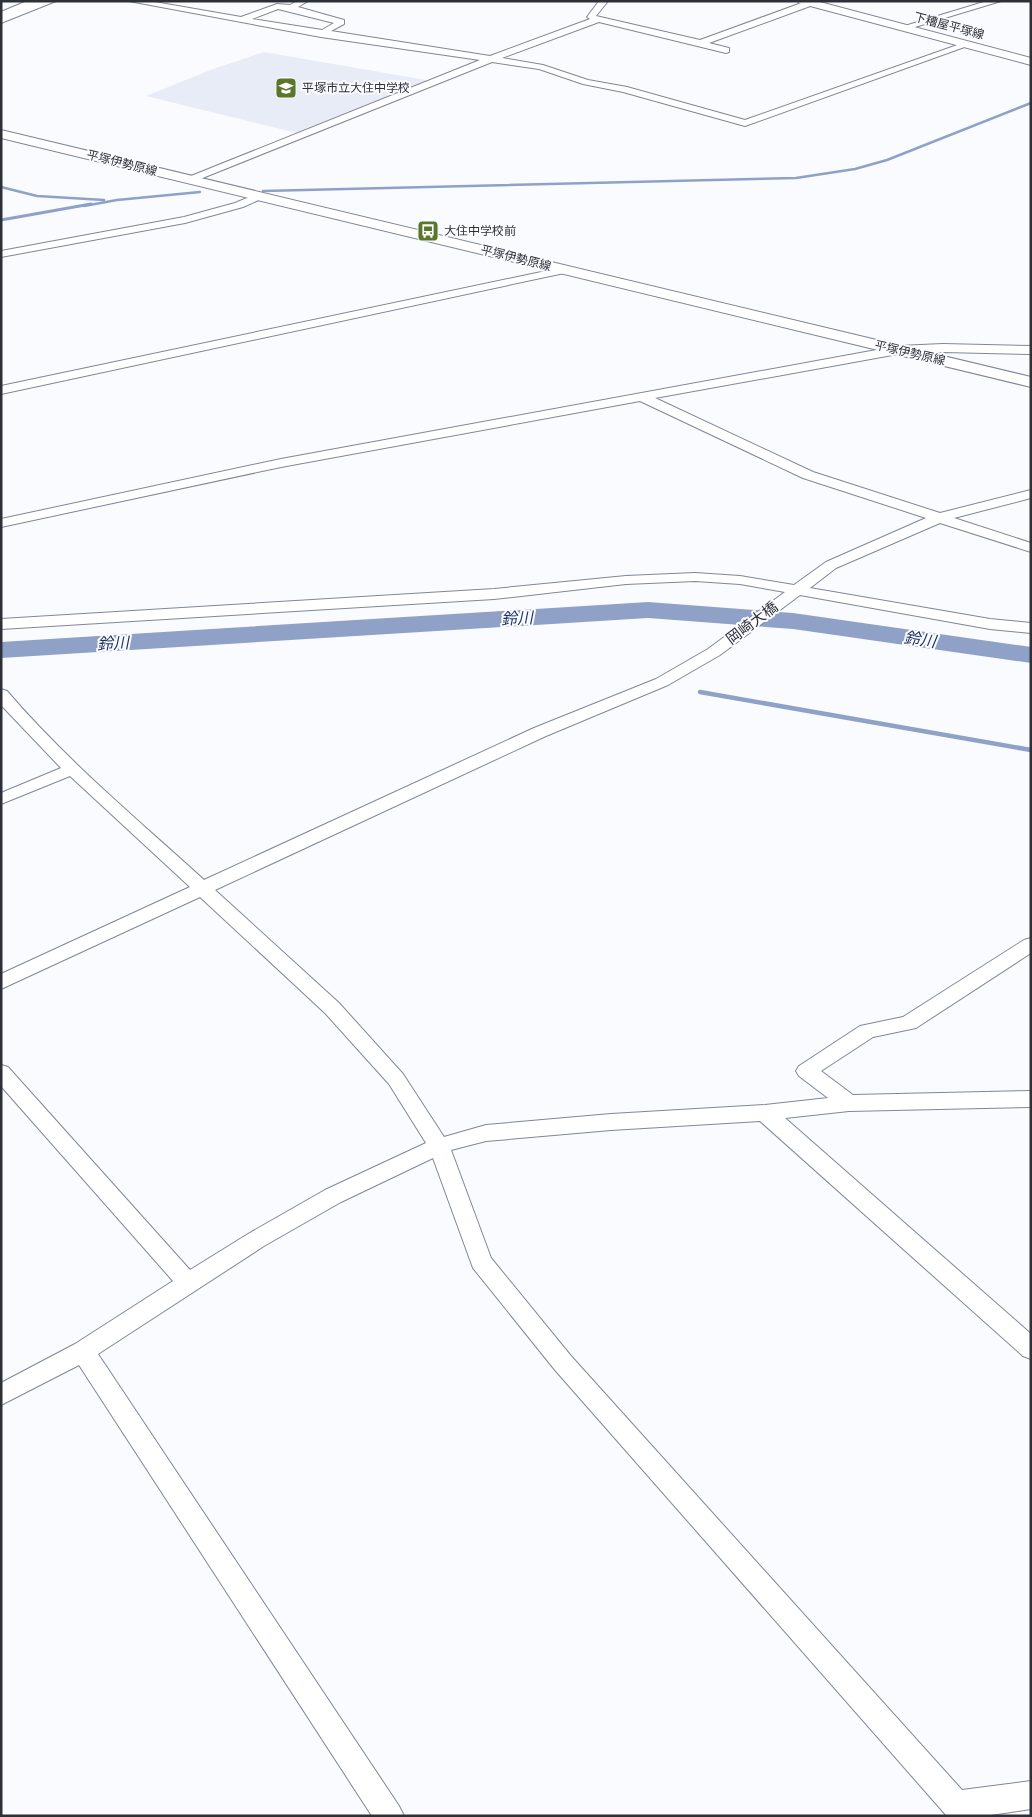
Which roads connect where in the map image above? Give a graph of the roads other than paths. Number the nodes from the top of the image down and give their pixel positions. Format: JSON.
{"nodes":[{"id":1,"x":13,"y":1,"type":"edge"},
{"id":2,"x":27,"y":1,"type":"edge"},
{"id":3,"x":38,"y":1,"type":"edge"},
{"id":4,"x":51,"y":1,"type":"edge"},
{"id":5,"x":304,"y":1,"type":"edge"},
{"id":6,"x":604,"y":1,"type":"edge"},
{"id":7,"x":997,"y":1,"type":"edge"},
{"id":8,"x":131,"y":2,"type":"edge"},
{"id":9,"x":807,"y":2,"type":"edge"},
{"id":10,"x":1,"y":6,"type":"edge"},
{"id":11,"x":290,"y":8,"type":"junction"},
{"id":12,"x":1,"y":11,"type":"edge"},
{"id":13,"x":1,"y":16,"type":"edge"},
{"id":14,"x":598,"y":19,"type":"junction"},
{"id":15,"x":1,"y":20,"type":"edge"},
{"id":16,"x":242,"y":20,"type":"junction"},
{"id":17,"x":902,"y":28,"type":"junction"},
{"id":18,"x":321,"y":34,"type":"junction"},
{"id":19,"x":701,"y":43,"type":"junction"},
{"id":20,"x":966,"y":45,"type":"junction"},
{"id":21,"x":726,"y":50,"type":"dead end"},
{"id":22,"x":487,"y":60,"type":"junction"},
{"id":23,"x":1031,"y":62,"type":"edge"},
{"id":24,"x":1,"y":130,"type":"edge"},
{"id":25,"x":1,"y":134,"type":"edge"},
{"id":26,"x":1,"y":139,"type":"edge"},
{"id":27,"x":73,"y":150,"type":"junction"},
{"id":28,"x":190,"y":180,"type":"junction"},
{"id":29,"x":259,"y":196,"type":"junction"},
{"id":30,"x":1,"y":254,"type":"edge"},
{"id":31,"x":565,"y":270,"type":"junction"},
{"id":32,"x":898,"y":350,"type":"junction"},
{"id":33,"x":1031,"y":350,"type":"edge"},
{"id":34,"x":1031,"y":382,"type":"edge"},
{"id":35,"x":1,"y":390,"type":"edge"},
{"id":36,"x":642,"y":397,"type":"junction"},
{"id":37,"x":1031,"y":494,"type":"edge"},
{"id":38,"x":939,"y":518,"type":"junction"},
{"id":39,"x":1,"y":523,"type":"edge"},
{"id":40,"x":1031,"y":548,"type":"edge"},
{"id":41,"x":791,"y":594,"type":"junction"},
{"id":42,"x":1,"y":624,"type":"edge"},
{"id":43,"x":1031,"y":628,"type":"edge"},
{"id":44,"x":719,"y":648,"type":"joint"},
{"id":45,"x":1,"y":694,"type":"edge"},
{"id":46,"x":72,"y":769,"type":"junction"},
{"id":47,"x":1,"y":799,"type":"edge"},
{"id":48,"x":204,"y":888,"type":"junction"},
{"id":49,"x":1031,"y":944,"type":"edge"},
{"id":50,"x":1,"y":982,"type":"edge"},
{"id":51,"x":3,"y":1077,"type":"edge"},
{"id":52,"x":1031,"y":1099,"type":"edge"},
{"id":53,"x":849,"y":1103,"type":"junction"},
{"id":54,"x":766,"y":1113,"type":"junction"},
{"id":55,"x":439,"y":1146,"type":"junction"},
{"id":56,"x":188,"y":1283,"type":"junction"},
{"id":57,"x":1031,"y":1349,"type":"edge"},
{"id":58,"x":83,"y":1351,"type":"junction"},
{"id":59,"x":1,"y":1395,"type":"edge"},
{"id":60,"x":1031,"y":1795,"type":"edge"},
{"id":61,"x":961,"y":1810,"type":"edge"},
{"id":62,"x":389,"y":1816,"type":"edge"}],
"edges":[{"from":1,"to":10,"type":"main road"},
{"from":2,"to":12,"type":"highway"},
{"from":3,"to":13,"type":"highway"},
{"from":4,"to":15,"type":"main road"},
{"from":5,"to":11,"type":"street"},
{"from":6,"to":14,"type":"street"},
{"from":7,"to":17,"type":"street"},
{"from":8,"to":16,"type":"street"},
{"from":9,"to":17,"type":"main road","name":"下糟屋平塚線"},
{"from":9,"to":19,"type":"street"},
{"from":11,"to":16,"type":"street"},
{"from":11,"to":18,"type":"street"},
{"from":14,"to":19,"type":"street"},
{"from":14,"to":22,"type":"street"},
{"from":16,"to":18,"type":"street"},
{"from":17,"to":20,"type":"main road","name":"下糟屋平塚線"},
{"from":18,"to":22,"type":"street"},
{"from":19,"to":21,"type":"street"},
{"from":20,"to":22,"type":"street"},
{"from":20,"to":23,"type":"main road","name":"下糟屋平塚線"},
{"from":22,"to":28,"type":"street"},
{"from":24,"to":27,"type":"main road"},
{"from":25,"to":27,"type":"main road","name":"平塚伊勢原線"},
{"from":26,"to":27,"type":"main road"},
{"from":27,"to":28,"type":"main road","name":"平塚伊勢原線"},
{"from":28,"to":29,"type":"main road","name":"平塚伊勢原線"},
{"from":29,"to":30,"type":"street"},
{"from":29,"to":31,"type":"main road","name":"平塚伊勢原線"},
{"from":31,"to":32,"type":"main road","name":"平塚伊勢原線"},
{"from":31,"to":35,"type":"street"},
{"from":32,"to":33,"type":"street"},
{"from":32,"to":34,"type":"main road","name":"平塚伊勢原線"},
{"from":32,"to":36,"type":"street"},
{"from":36,"to":38,"type":"street"},
{"from":36,"to":39,"type":"street"},
{"from":37,"to":38,"type":"street"},
{"from":38,"to":40,"type":"street"},
{"from":38,"to":41,"type":"street"},
{"from":41,"to":42,"type":"street"},
{"from":41,"to":43,"type":"street"},
{"from":41,"to":44,"type":"street","name":"岡崎大橋"},
{"from":44,"to":48,"type":"street"},
{"from":45,"to":46,"type":"street"},
{"from":46,"to":47,"type":"street"},
{"from":46,"to":48,"type":"street"},
{"from":48,"to":50,"type":"street"},
{"from":48,"to":55,"type":"street"},
{"from":49,"to":53,"type":"street"},
{"from":51,"to":56,"type":"street"},
{"from":52,"to":53,"type":"street"},
{"from":53,"to":54,"type":"street"},
{"from":54,"to":55,"type":"street"},
{"from":54,"to":57,"type":"street"},
{"from":55,"to":56,"type":"street"},
{"from":55,"to":61,"type":"street"},
{"from":56,"to":58,"type":"street"},
{"from":58,"to":59,"type":"street"},
{"from":58,"to":62,"type":"street"},
{"from":60,"to":61,"type":"street"}]}
